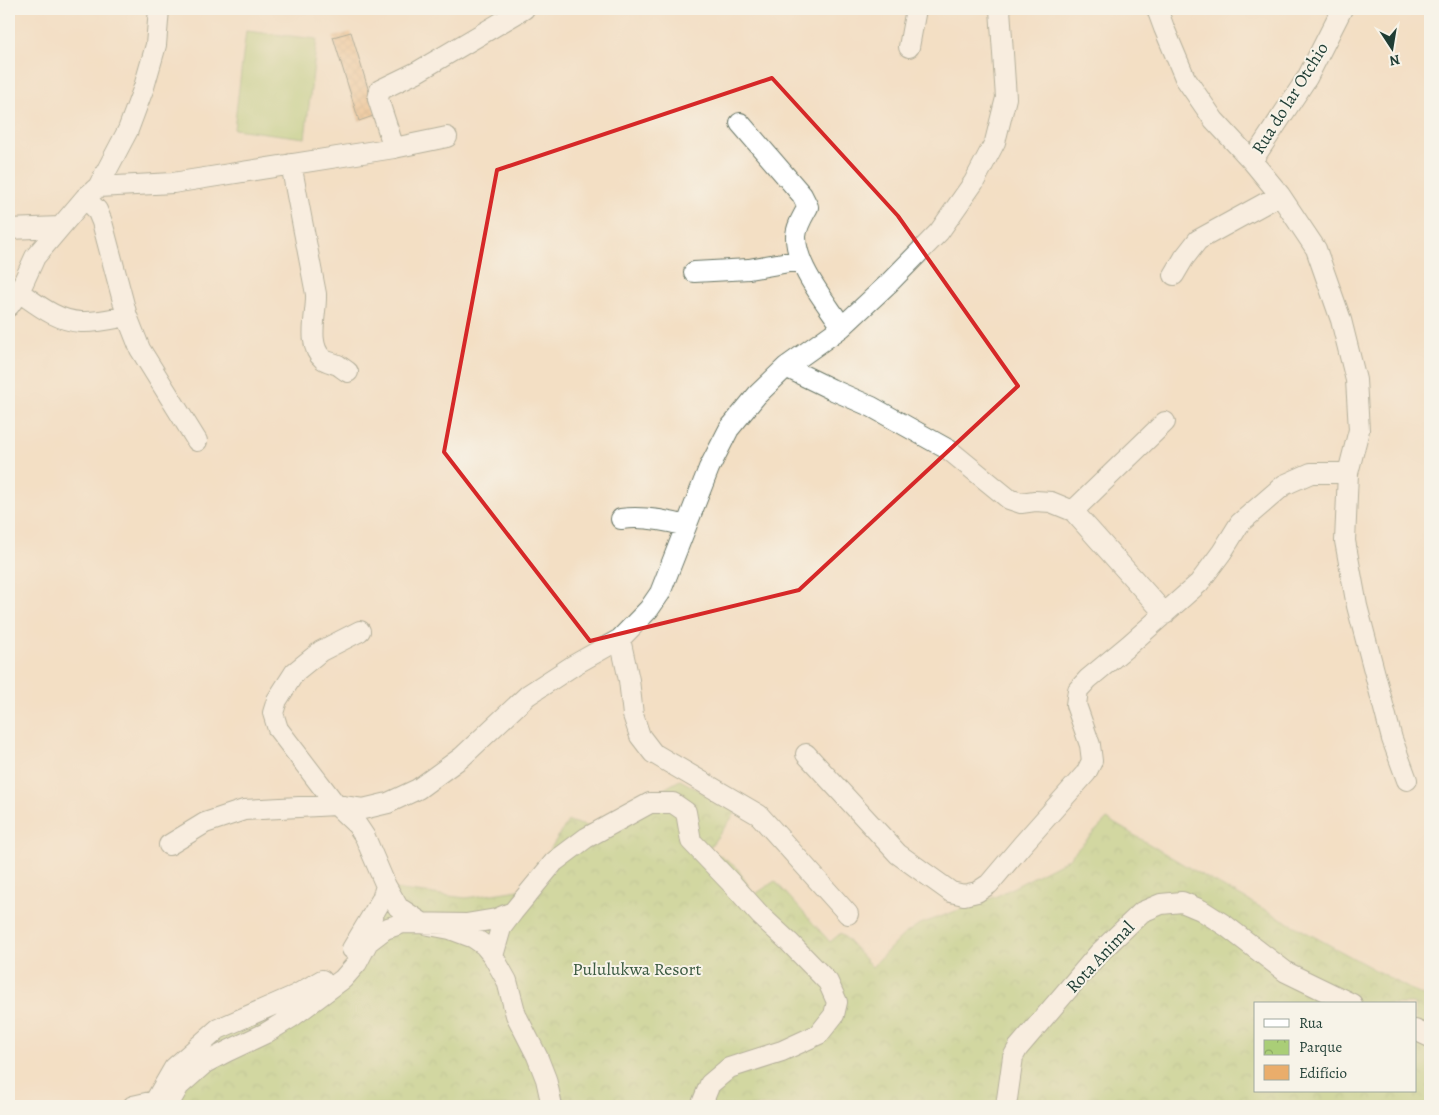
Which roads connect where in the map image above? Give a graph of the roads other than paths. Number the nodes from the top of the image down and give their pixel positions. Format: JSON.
{"nodes":[{"id":1,"x":159,"y":9,"type":"edge"},
{"id":2,"x":524,"y":9,"type":"edge"},
{"id":3,"x":916,"y":9,"type":"edge"},
{"id":4,"x":1000,"y":9,"type":"edge"},
{"id":5,"x":1157,"y":9,"type":"edge"},
{"id":6,"x":1342,"y":9,"type":"edge"},
{"id":7,"x":909,"y":47,"type":"dead end"},
{"id":8,"x":740,"y":123,"type":"dead end"},
{"id":9,"x":447,"y":137,"type":"dead end"},
{"id":10,"x":394,"y":148,"type":"junction"},
{"id":11,"x":1252,"y":160,"type":"junction"},
{"id":12,"x":291,"y":164,"type":"junction"},
{"id":13,"x":91,"y":192,"type":"junction"},
{"id":14,"x":1280,"y":195,"type":"junction"},
{"id":15,"x":60,"y":227,"type":"junction"},
{"id":16,"x":9,"y":229,"type":"edge"},
{"id":17,"x":800,"y":260,"type":"junction"},
{"id":18,"x":694,"y":272,"type":"dead end"},
{"id":19,"x":1174,"y":275,"type":"dead end"},
{"id":20,"x":14,"y":299,"type":"edge"},
{"id":21,"x":127,"y":316,"type":"junction"},
{"id":22,"x":842,"y":327,"type":"junction"},
{"id":23,"x":786,"y":367,"type":"junction"},
{"id":24,"x":348,"y":372,"type":"dead end"},
{"id":25,"x":1165,"y":422,"type":"dead end"},
{"id":26,"x":197,"y":442,"type":"dead end"},
{"id":27,"x":1348,"y":473,"type":"junction"},
{"id":28,"x":1073,"y":511,"type":"junction"},
{"id":29,"x":621,"y":519,"type":"dead end"},
{"id":30,"x":686,"y":526,"type":"junction"},
{"id":31,"x":1165,"y":614,"type":"junction"},
{"id":32,"x":360,"y":631,"type":"dead end"},
{"id":33,"x":620,"y":638,"type":"junction"},
{"id":34,"x":806,"y":754,"type":"dead end"},
{"id":35,"x":1407,"y":780,"type":"dead end"},
{"id":36,"x":336,"y":805,"type":"junction"},
{"id":37,"x":169,"y":845,"type":"dead end"},
{"id":38,"x":386,"y":886,"type":"junction"},
{"id":39,"x":513,"y":912,"type":"junction"},
{"id":40,"x":848,"y":914,"type":"dead end"},
{"id":41,"x":424,"y":924,"type":"junction"},
{"id":42,"x":493,"y":956,"type":"junction"},
{"id":43,"x":1348,"y":1002,"type":"edge"},
{"id":44,"x":1416,"y":1030,"type":"edge"},
{"id":45,"x":1430,"y":1036,"type":"edge"},
{"id":46,"x":171,"y":1100,"type":"dead end"},
{"id":47,"x":133,"y":1106,"type":"edge"},
{"id":48,"x":552,"y":1106,"type":"edge"},
{"id":49,"x":700,"y":1106,"type":"edge"},
{"id":50,"x":1006,"y":1106,"type":"edge"}],
"edges":[{"from":1,"to":13,"type":"street"},
{"from":2,"to":10,"type":"street"},
{"from":3,"to":7,"type":"street"},
{"from":4,"to":22,"type":"street"},
{"from":5,"to":11,"type":"street"},
{"from":6,"to":11,"type":"street","name":"Rua do lar Otchio"},
{"from":8,"to":17,"type":"street"},
{"from":9,"to":10,"type":"street"},
{"from":10,"to":12,"type":"street"},
{"from":11,"to":14,"type":"street"},
{"from":12,"to":13,"type":"street"},
{"from":12,"to":24,"type":"street"},
{"from":13,"to":15,"type":"street"},
{"from":13,"to":21,"type":"street"},
{"from":14,"to":19,"type":"street"},
{"from":14,"to":27,"type":"street"},
{"from":15,"to":16,"type":"street"},
{"from":15,"to":20,"type":"street"},
{"from":17,"to":18,"type":"street"},
{"from":17,"to":22,"type":"street"},
{"from":20,"to":21,"type":"street"},
{"from":21,"to":26,"type":"street"},
{"from":22,"to":23,"type":"street"},
{"from":23,"to":28,"type":"street"},
{"from":23,"to":30,"type":"street"},
{"from":25,"to":28,"type":"street"},
{"from":27,"to":31,"type":"street"},
{"from":27,"to":35,"type":"street"},
{"from":28,"to":31,"type":"street"},
{"from":29,"to":30,"type":"street"},
{"from":30,"to":33,"type":"street"},
{"from":31,"to":34,"type":"street"},
{"from":32,"to":36,"type":"street"},
{"from":33,"to":36,"type":"street"},
{"from":33,"to":40,"type":"street"},
{"from":36,"to":37,"type":"street"},
{"from":36,"to":38,"type":"street"},
{"from":38,"to":41,"type":"street"},
{"from":38,"to":47,"type":"street"},
{"from":39,"to":41,"type":"street"},
{"from":39,"to":42,"type":"street"},
{"from":39,"to":49,"type":"street"},
{"from":41,"to":42,"type":"street"},
{"from":41,"to":46,"type":"street"},
{"from":42,"to":48,"type":"street"},
{"from":43,"to":50,"type":"street","name":"Rota Animal"},
{"from":44,"to":45,"type":"street"}]}
